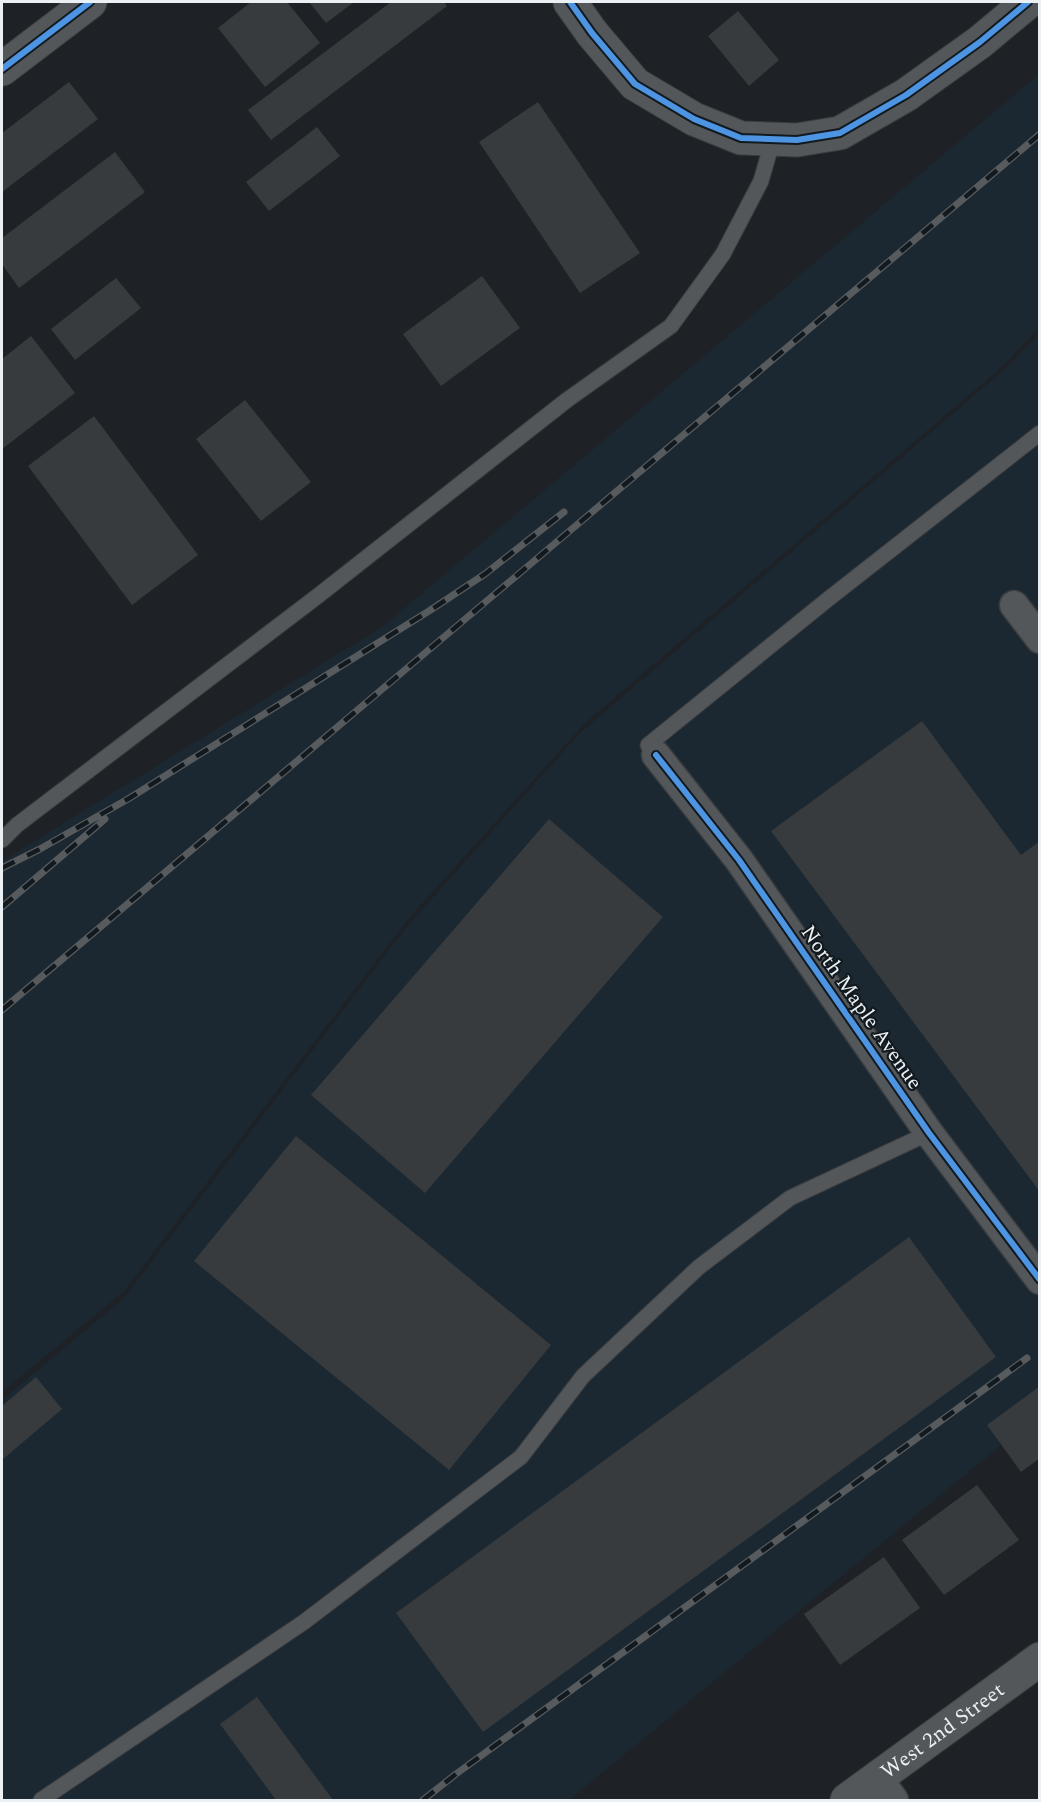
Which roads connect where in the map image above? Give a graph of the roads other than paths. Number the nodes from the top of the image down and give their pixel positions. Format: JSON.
{"nodes":[{"id":1,"x":90,"y":2,"type":"edge"},
{"id":2,"x":570,"y":2,"type":"edge"},
{"id":3,"x":1028,"y":2,"type":"edge"},
{"id":4,"x":2,"y":69,"type":"edge"},
{"id":5,"x":773,"y":139,"type":"junction"},
{"id":6,"x":1040,"y":433,"type":"edge"},
{"id":7,"x":1014,"y":604,"type":"dead end"},
{"id":8,"x":1040,"y":639,"type":"edge"},
{"id":9,"x":656,"y":755,"type":"joint"},
{"id":10,"x":2,"y":840,"type":"edge"},
{"id":11,"x":929,"y":1132,"type":"junction"},
{"id":12,"x":1040,"y":1280,"type":"edge"},
{"id":13,"x":1040,"y":1659,"type":"edge"},
{"id":14,"x":886,"y":1789,"type":"edge"},
{"id":15,"x":41,"y":1800,"type":"edge"},
{"id":16,"x":847,"y":1800,"type":"edge"}],
"edges":[{"from":1,"to":4,"type":"street"},
{"from":2,"to":5,"type":"street"},
{"from":3,"to":5,"type":"street"},
{"from":5,"to":10,"type":"lane"},
{"from":6,"to":9,"type":"lane"},
{"from":7,"to":8,"type":"street"},
{"from":9,"to":11,"type":"street","name":"North Maple Avenue"},
{"from":11,"to":12,"type":"street","name":"North Maple Avenue"},
{"from":11,"to":15,"type":"lane"},
{"from":13,"to":14,"type":"street","name":"West 2nd Street"},
{"from":14,"to":16,"type":"street","name":"West 2nd Street"}]}
